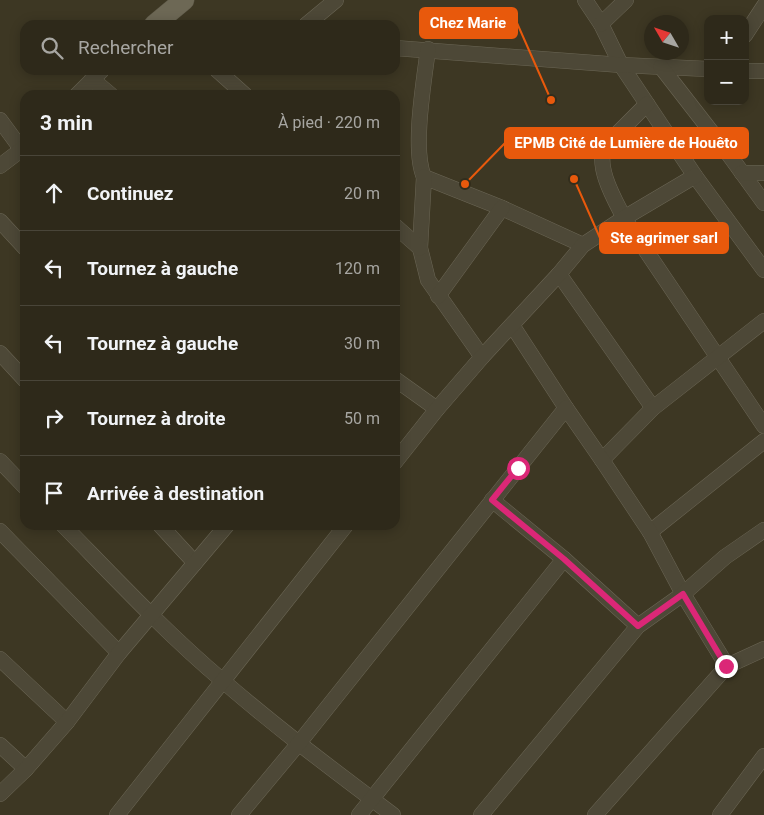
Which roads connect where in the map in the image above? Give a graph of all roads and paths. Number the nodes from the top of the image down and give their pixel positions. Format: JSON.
{"nodes":[{"id":1,"x":184,"y":0,"type":"edge"},
{"id":2,"x":336,"y":0,"type":"edge"},
{"id":3,"x":585,"y":0,"type":"edge"},
{"id":4,"x":626,"y":0,"type":"edge"},
{"id":5,"x":764,"y":6,"type":"edge"},
{"id":6,"x":160,"y":20,"type":"edge"},
{"id":7,"x":312,"y":20,"type":"edge"},
{"id":8,"x":601,"y":24,"type":"junction"},
{"id":9,"x":749,"y":29,"type":"edge"},
{"id":10,"x":400,"y":48,"type":"edge"},
{"id":11,"x":428,"y":49,"type":"junction"},
{"id":12,"x":621,"y":65,"type":"junction"},
{"id":13,"x":661,"y":67,"type":"junction"},
{"id":14,"x":704,"y":69,"type":"edge"},
{"id":15,"x":749,"y":71,"type":"edge"},
{"id":16,"x":764,"y":71,"type":"edge"},
{"id":17,"x":96,"y":75,"type":"edge"},
{"id":18,"x":98,"y":75,"type":"edge"},
{"id":19,"x":223,"y":75,"type":"edge"},
{"id":20,"x":82,"y":90,"type":"edge"},
{"id":21,"x":108,"y":90,"type":"edge"},
{"id":22,"x":239,"y":90,"type":"edge"},
{"id":23,"x":647,"y":104,"type":"junction"},
{"id":24,"x":0,"y":120,"type":"edge"},
{"id":25,"x":20,"y":143,"type":"edge"},
{"id":26,"x":20,"y":151,"type":"edge"},
{"id":27,"x":0,"y":166,"type":"edge"},
{"id":28,"x":742,"y":172,"type":"junction"},
{"id":29,"x":764,"y":173,"type":"edge"},
{"id":30,"x":695,"y":176,"type":"junction"},
{"id":31,"x":424,"y":177,"type":"junction"},
{"id":32,"x":764,"y":203,"type":"edge"},
{"id":33,"x":502,"y":208,"type":"junction"},
{"id":34,"x":624,"y":218,"type":"junction"},
{"id":35,"x":0,"y":221,"type":"edge"},
{"id":36,"x":400,"y":230,"type":"edge"},
{"id":37,"x":20,"y":243,"type":"edge"},
{"id":38,"x":583,"y":245,"type":"junction"},
{"id":39,"x":420,"y":248,"type":"junction"},
{"id":40,"x":764,"y":270,"type":"edge"},
{"id":41,"x":559,"y":274,"type":"junction"},
{"id":42,"x":438,"y":296,"type":"junction"},
{"id":43,"x":764,"y":321,"type":"edge"},
{"id":44,"x":512,"y":325,"type":"junction"},
{"id":45,"x":0,"y":353,"type":"edge"},
{"id":46,"x":718,"y":356,"type":"junction"},
{"id":47,"x":482,"y":357,"type":"junction"},
{"id":48,"x":20,"y":375,"type":"edge"},
{"id":49,"x":400,"y":383,"type":"edge"},
{"id":50,"x":566,"y":408,"type":"junction"},
{"id":51,"x":653,"y":408,"type":"junction"},
{"id":52,"x":437,"y":409,"type":"junction"},
{"id":53,"x":764,"y":426,"type":"edge"},
{"id":54,"x":764,"y":441,"type":"edge"},
{"id":55,"x":400,"y":456,"type":"edge"},
{"id":56,"x":602,"y":460,"type":"junction"},
{"id":57,"x":0,"y":461,"type":"edge"},
{"id":58,"x":20,"y":481,"type":"edge"},
{"id":59,"x":492,"y":500,"type":"junction"},
{"id":60,"x":68,"y":530,"type":"edge"},
{"id":61,"x":165,"y":530,"type":"edge"},
{"id":62,"x":223,"y":530,"type":"edge"},
{"id":63,"x":342,"y":530,"type":"edge"},
{"id":64,"x":764,"y":530,"type":"edge"},
{"id":65,"x":0,"y":531,"type":"edge"},
{"id":66,"x":650,"y":532,"type":"junction"},
{"id":67,"x":564,"y":559,"type":"junction"},
{"id":68,"x":195,"y":563,"type":"junction"},
{"id":69,"x":683,"y":594,"type":"junction"},
{"id":70,"x":152,"y":616,"type":"junction"},
{"id":71,"x":638,"y":626,"type":"junction"},
{"id":72,"x":764,"y":649,"type":"edge"},
{"id":73,"x":119,"y":653,"type":"junction"},
{"id":74,"x":0,"y":659,"type":"edge"},
{"id":75,"x":726,"y":666,"type":"junction"},
{"id":76,"x":223,"y":681,"type":"junction"},
{"id":77,"x":67,"y":722,"type":"junction"},
{"id":78,"x":299,"y":743,"type":"junction"},
{"id":79,"x":0,"y":745,"type":"edge"},
{"id":80,"x":764,"y":756,"type":"edge"},
{"id":81,"x":26,"y":768,"type":"junction"},
{"id":82,"x":0,"y":794,"type":"edge"},
{"id":83,"x":372,"y":799,"type":"junction"},
{"id":84,"x":117,"y":815,"type":"edge"},
{"id":85,"x":239,"y":815,"type":"edge"},
{"id":86,"x":359,"y":815,"type":"edge"},
{"id":87,"x":393,"y":815,"type":"edge"},
{"id":88,"x":481,"y":815,"type":"edge"},
{"id":89,"x":595,"y":815,"type":"edge"},
{"id":90,"x":720,"y":815,"type":"edge"}],
"edges":[{"from":1,"to":6,"type":"main road"},
{"from":2,"to":7,"type":"street"},
{"from":3,"to":8,"type":"street"},
{"from":4,"to":8,"type":"street"},
{"from":5,"to":9,"type":"street"},
{"from":8,"to":12,"type":"street"},
{"from":10,"to":11,"type":"street"},
{"from":11,"to":12,"type":"street"},
{"from":11,"to":31,"type":"street"},
{"from":12,"to":13,"type":"street"},
{"from":12,"to":23,"type":"street"},
{"from":13,"to":14,"type":"street"},
{"from":13,"to":28,"type":"street"},
{"from":15,"to":16,"type":"street"},
{"from":17,"to":20,"type":"street"},
{"from":18,"to":21,"type":"street"},
{"from":19,"to":22,"type":"street"},
{"from":23,"to":30,"type":"street"},
{"from":23,"to":34,"type":"street"},
{"from":24,"to":25,"type":"street"},
{"from":26,"to":27,"type":"street"},
{"from":28,"to":29,"type":"street"},
{"from":28,"to":32,"type":"street"},
{"from":30,"to":34,"type":"street"},
{"from":30,"to":40,"type":"street"},
{"from":31,"to":33,"type":"street"},
{"from":31,"to":39,"type":"street"},
{"from":33,"to":38,"type":"street"},
{"from":33,"to":42,"type":"street"},
{"from":34,"to":38,"type":"street"},
{"from":34,"to":46,"type":"street"},
{"from":35,"to":37,"type":"street"},
{"from":36,"to":39,"type":"street"},
{"from":38,"to":41,"type":"street"},
{"from":39,"to":42,"type":"street"},
{"from":41,"to":44,"type":"street"},
{"from":41,"to":51,"type":"street"},
{"from":42,"to":47,"type":"street"},
{"from":43,"to":46,"type":"street"},
{"from":44,"to":47,"type":"street"},
{"from":44,"to":50,"type":"street"},
{"from":45,"to":48,"type":"street"},
{"from":46,"to":51,"type":"street"},
{"from":46,"to":53,"type":"street"},
{"from":47,"to":52,"type":"street"},
{"from":49,"to":52,"type":"street"},
{"from":50,"to":56,"type":"street"},
{"from":50,"to":59,"type":"street"},
{"from":51,"to":56,"type":"street"},
{"from":52,"to":55,"type":"street"},
{"from":54,"to":66,"type":"street"},
{"from":56,"to":66,"type":"street"},
{"from":57,"to":58,"type":"street"},
{"from":59,"to":67,"type":"street"},
{"from":59,"to":78,"type":"street"},
{"from":60,"to":70,"type":"street"},
{"from":61,"to":68,"type":"street"},
{"from":62,"to":68,"type":"street"},
{"from":63,"to":76,"type":"street"},
{"from":64,"to":69,"type":"street"},
{"from":65,"to":73,"type":"street"},
{"from":66,"to":69,"type":"street"},
{"from":67,"to":71,"type":"street"},
{"from":67,"to":83,"type":"street"},
{"from":68,"to":70,"type":"street"},
{"from":69,"to":71,"type":"street"},
{"from":69,"to":75,"type":"street"},
{"from":70,"to":73,"type":"street"},
{"from":70,"to":76,"type":"street"},
{"from":71,"to":88,"type":"street"},
{"from":72,"to":75,"type":"street"},
{"from":73,"to":77,"type":"street"},
{"from":74,"to":77,"type":"street"},
{"from":75,"to":89,"type":"street"},
{"from":76,"to":78,"type":"street"},
{"from":76,"to":84,"type":"street"},
{"from":77,"to":81,"type":"street"},
{"from":78,"to":83,"type":"street"},
{"from":78,"to":85,"type":"street"},
{"from":79,"to":81,"type":"street"},
{"from":80,"to":90,"type":"street"},
{"from":81,"to":82,"type":"street"},
{"from":83,"to":86,"type":"street"},
{"from":83,"to":87,"type":"street"}]}
